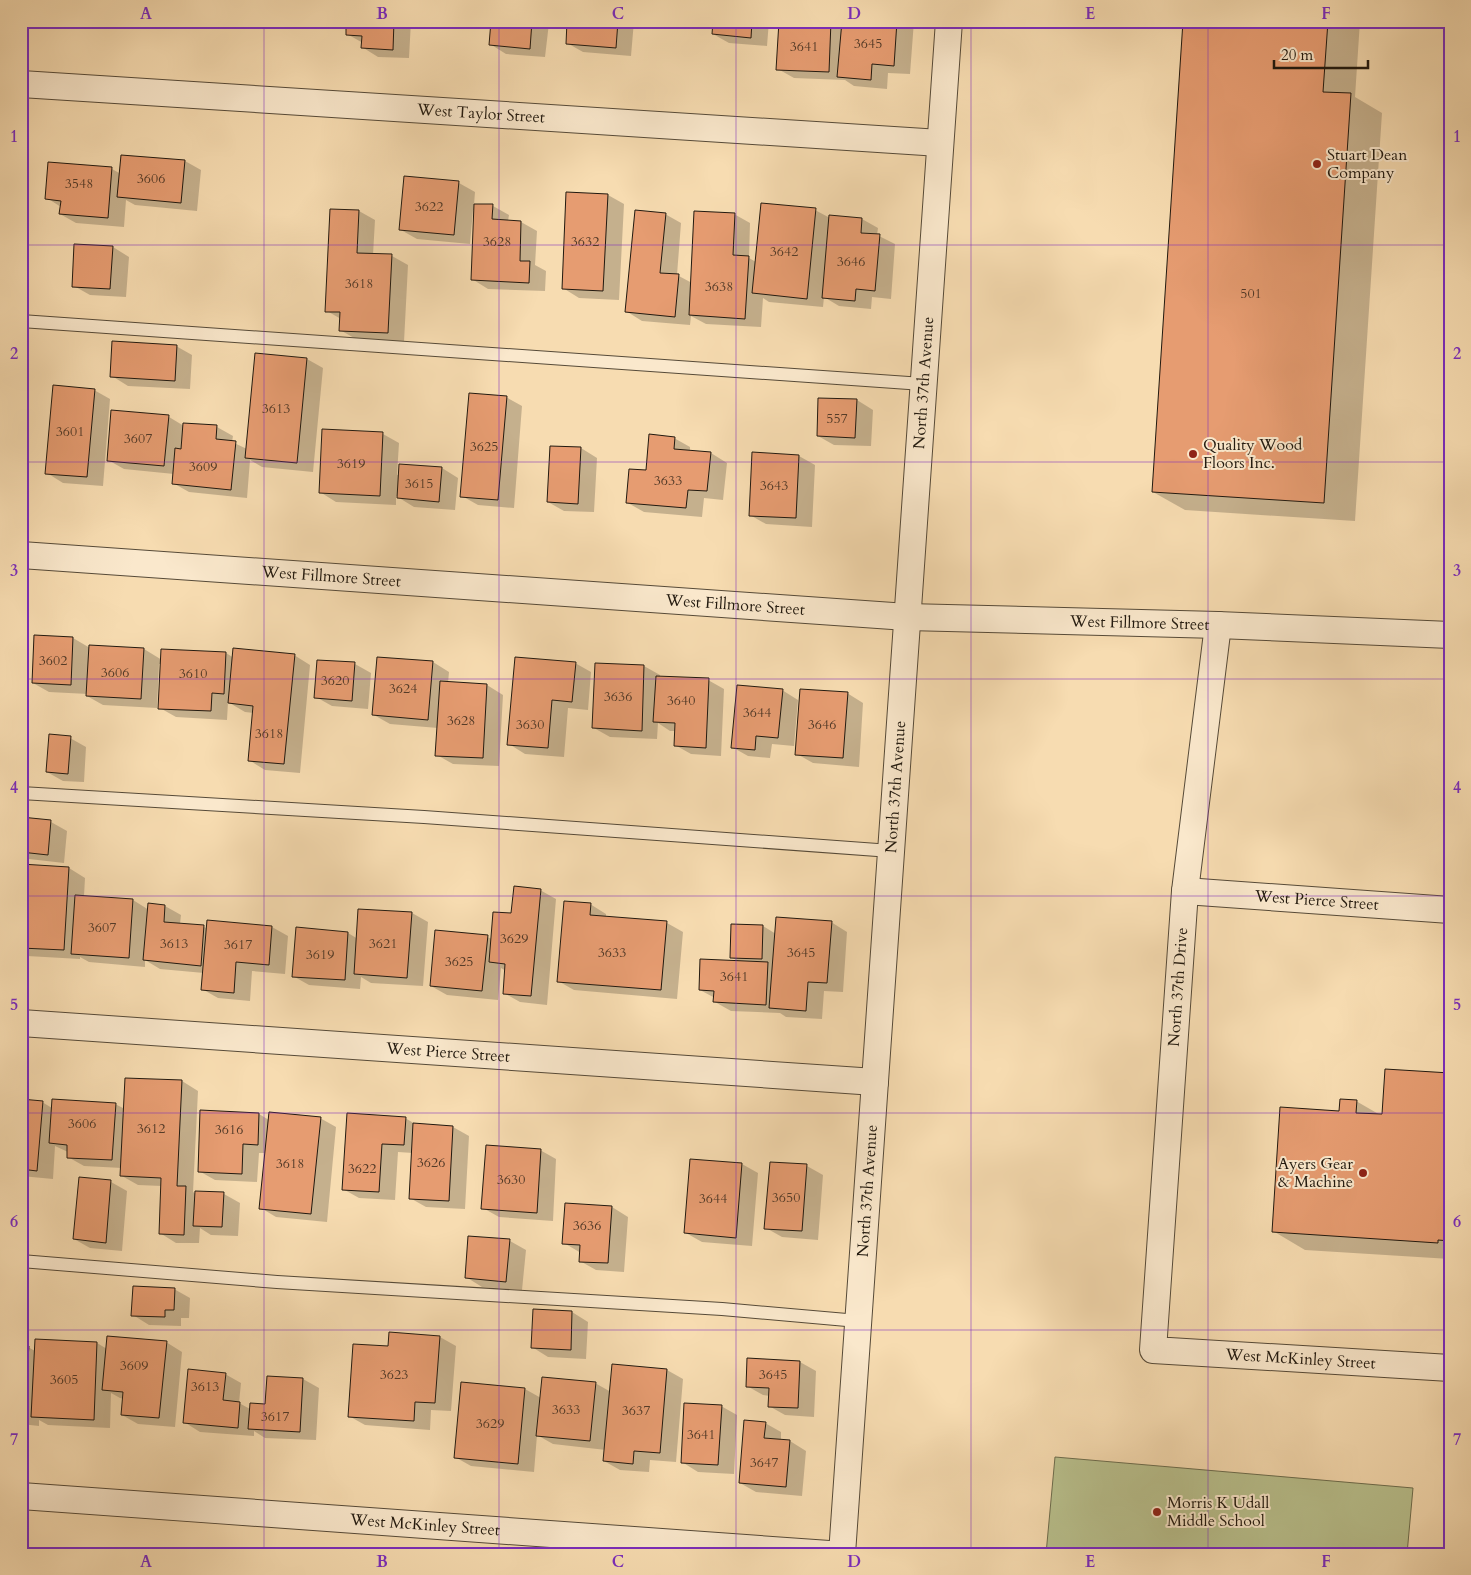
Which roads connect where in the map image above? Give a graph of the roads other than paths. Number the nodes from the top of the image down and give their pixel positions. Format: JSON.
{"nodes":[{"id":1,"x":949,"y":21,"type":"edge"},
{"id":2,"x":21,"y":84,"type":"edge"},
{"id":3,"x":940,"y":144,"type":"junction"},
{"id":4,"x":21,"y":321,"type":"edge"},
{"id":5,"x":923,"y":384,"type":"junction"},
{"id":6,"x":21,"y":555,"type":"edge"},
{"id":7,"x":907,"y":617,"type":"junction"},
{"id":8,"x":1218,"y":625,"type":"junction"},
{"id":9,"x":1450,"y":635,"type":"edge"},
{"id":10,"x":21,"y":793,"type":"edge"},
{"id":11,"x":891,"y":851,"type":"junction"},
{"id":12,"x":1185,"y":891,"type":"junction"},
{"id":13,"x":1450,"y":910,"type":"edge"},
{"id":14,"x":21,"y":1023,"type":"edge"},
{"id":15,"x":875,"y":1082,"type":"junction"},
{"id":16,"x":21,"y":1261,"type":"edge"},
{"id":17,"x":858,"y":1321,"type":"junction"},
{"id":18,"x":1153,"y":1350,"type":"joint"},
{"id":19,"x":1450,"y":1368,"type":"edge"},
{"id":20,"x":21,"y":1496,"type":"edge"},
{"id":21,"x":828,"y":1554,"type":"edge"},
{"id":22,"x":842,"y":1554,"type":"edge"}],
"edges":[{"from":1,"to":3,"type":"street","name":"North 37th Avenue"},
{"from":2,"to":3,"type":"street","name":"West Taylor Street"},
{"from":3,"to":5,"type":"street","name":"North 37th Avenue"},
{"from":4,"to":5,"type":"lane"},
{"from":5,"to":7,"type":"street","name":"North 37th Avenue"},
{"from":6,"to":7,"type":"street","name":"West Fillmore Street"},
{"from":7,"to":8,"type":"street","name":"West Fillmore Street"},
{"from":7,"to":11,"type":"street","name":"North 37th Avenue"},
{"from":8,"to":9,"type":"street","name":"West Fillmore Street"},
{"from":8,"to":12,"type":"street","name":"North 37th Drive"},
{"from":10,"to":11,"type":"lane"},
{"from":11,"to":15,"type":"street","name":"North 37th Avenue"},
{"from":12,"to":13,"type":"street","name":"West Pierce Street"},
{"from":12,"to":18,"type":"street","name":"North 37th Drive"},
{"from":14,"to":15,"type":"street","name":"West Pierce Street"},
{"from":15,"to":17,"type":"street","name":"North 37th Avenue"},
{"from":16,"to":17,"type":"lane"},
{"from":17,"to":22,"type":"street","name":"North 37th Avenue"},
{"from":18,"to":19,"type":"street","name":"West McKinley Street"},
{"from":20,"to":21,"type":"street","name":"West McKinley Street"}]}
